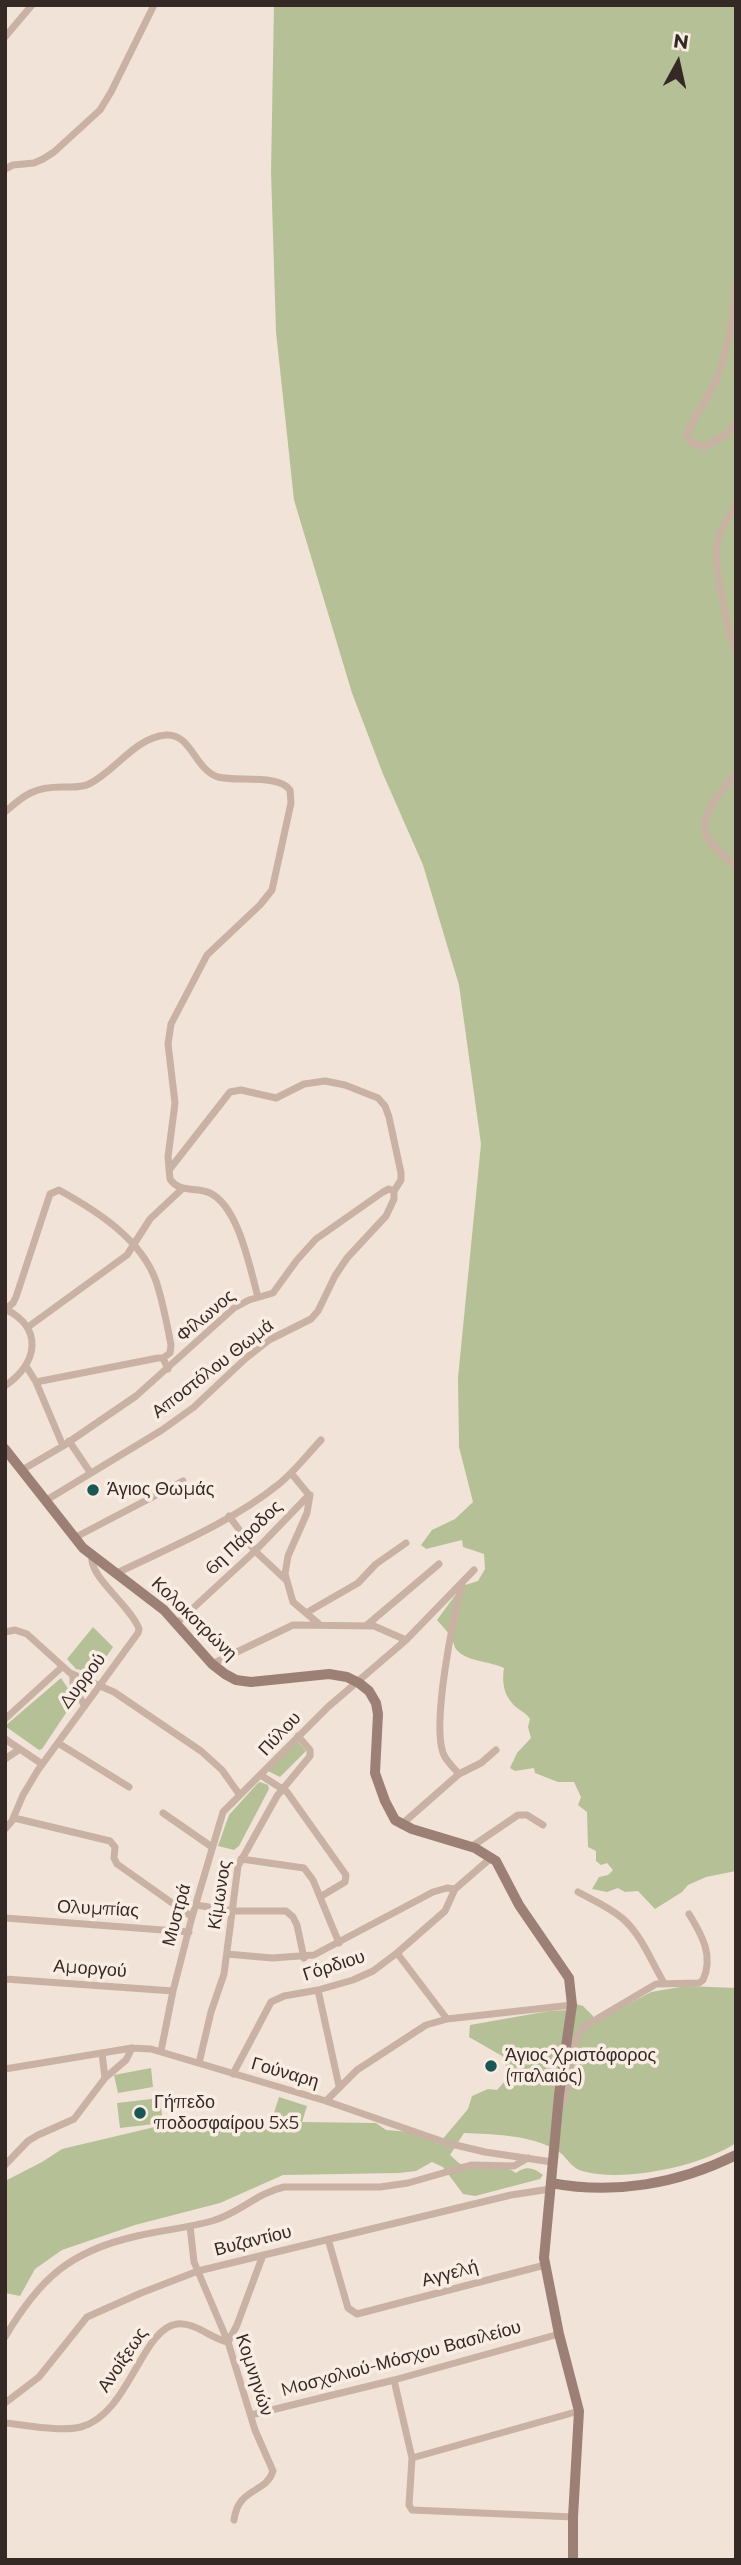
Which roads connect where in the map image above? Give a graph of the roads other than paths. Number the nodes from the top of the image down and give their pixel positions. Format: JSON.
{"nodes":[{"id":1,"x":32,"y":5,"type":"edge"},
{"id":2,"x":154,"y":5,"type":"edge"},
{"id":3,"x":5,"y":37,"type":"edge"},
{"id":4,"x":5,"y":169,"type":"edge"},
{"id":5,"x":736,"y":287,"type":"edge"},
{"id":6,"x":736,"y":424,"type":"edge"},
{"id":7,"x":736,"y":505,"type":"edge"},
{"id":8,"x":736,"y":653,"type":"edge"},
{"id":9,"x":736,"y":773,"type":"edge"},
{"id":10,"x":5,"y":812,"type":"edge"},
{"id":11,"x":736,"y":867,"type":"edge"},
{"id":12,"x":168,"y":1171,"type":"junction"},
{"id":13,"x":182,"y":1189,"type":"junction"},
{"id":14,"x":394,"y":1195,"type":"junction"},
{"id":15,"x":135,"y":1244,"type":"junction"},
{"id":16,"x":258,"y":1297,"type":"junction"},
{"id":17,"x":6,"y":1309,"type":"edge"},
{"id":18,"x":28,"y":1327,"type":"junction"},
{"id":19,"x":163,"y":1358,"type":"junction"},
{"id":20,"x":26,"y":1366,"type":"junction"},
{"id":21,"x":168,"y":1369,"type":"junction"},
{"id":22,"x":36,"y":1382,"type":"junction"},
{"id":23,"x":5,"y":1386,"type":"edge"},
{"id":24,"x":321,"y":1440,"type":"dead end"},
{"id":25,"x":66,"y":1443,"type":"junction"},
{"id":26,"x":5,"y":1449,"type":"edge"},
{"id":27,"x":22,"y":1470,"type":"junction"},
{"id":28,"x":90,"y":1472,"type":"junction"},
{"id":29,"x":291,"y":1473,"type":"junction"},
{"id":30,"x":183,"y":1481,"type":"dead end"},
{"id":31,"x":310,"y":1495,"type":"junction"},
{"id":32,"x":45,"y":1501,"type":"junction"},
{"id":33,"x":229,"y":1516,"type":"junction"},
{"id":34,"x":74,"y":1538,"type":"junction"},
{"id":35,"x":406,"y":1544,"type":"dead end"},
{"id":36,"x":255,"y":1551,"type":"junction"},
{"id":37,"x":92,"y":1556,"type":"junction"},
{"id":38,"x":439,"y":1564,"type":"dead end"},
{"id":39,"x":474,"y":1570,"type":"dead end"},
{"id":40,"x":117,"y":1573,"type":"junction"},
{"id":41,"x":286,"y":1580,"type":"junction"},
{"id":42,"x":462,"y":1583,"type":"junction"},
{"id":43,"x":306,"y":1613,"type":"junction"},
{"id":44,"x":177,"y":1623,"type":"junction"},
{"id":45,"x":319,"y":1624,"type":"junction"},
{"id":46,"x":367,"y":1625,"type":"junction"},
{"id":47,"x":5,"y":1632,"type":"edge"},
{"id":48,"x":406,"y":1640,"type":"junction"},
{"id":49,"x":212,"y":1664,"type":"junction"},
{"id":50,"x":62,"y":1667,"type":"junction"},
{"id":51,"x":73,"y":1675,"type":"junction"},
{"id":52,"x":359,"y":1683,"type":"junction"},
{"id":53,"x":98,"y":1686,"type":"junction"},
{"id":54,"x":84,"y":1705,"type":"junction"},
{"id":55,"x":5,"y":1719,"type":"edge"},
{"id":56,"x":298,"y":1736,"type":"junction"},
{"id":57,"x":5,"y":1739,"type":"edge"},
{"id":58,"x":58,"y":1742,"type":"junction"},
{"id":59,"x":20,"y":1749,"type":"junction"},
{"id":60,"x":496,"y":1750,"type":"dead end"},
{"id":61,"x":5,"y":1759,"type":"edge"},
{"id":62,"x":42,"y":1763,"type":"junction"},
{"id":63,"x":460,"y":1774,"type":"junction"},
{"id":64,"x":262,"y":1776,"type":"junction"},
{"id":65,"x":129,"y":1787,"type":"dead end"},
{"id":66,"x":282,"y":1788,"type":"junction"},
{"id":67,"x":239,"y":1794,"type":"junction"},
{"id":68,"x":163,"y":1813,"type":"dead end"},
{"id":69,"x":14,"y":1818,"type":"junction"},
{"id":70,"x":401,"y":1825,"type":"junction"},
{"id":71,"x":543,"y":1825,"type":"dead end"},
{"id":72,"x":5,"y":1829,"type":"edge"},
{"id":73,"x":212,"y":1847,"type":"junction"},
{"id":74,"x":471,"y":1847,"type":"junction"},
{"id":75,"x":492,"y":1857,"type":"junction"},
{"id":76,"x":241,"y":1859,"type":"junction"},
{"id":77,"x":455,"y":1889,"type":"junction"},
{"id":78,"x":578,"y":1892,"type":"dead end"},
{"id":79,"x":320,"y":1897,"type":"junction"},
{"id":80,"x":195,"y":1905,"type":"junction"},
{"id":81,"x":233,"y":1911,"type":"junction"},
{"id":82,"x":689,"y":1914,"type":"dead end"},
{"id":83,"x":192,"y":1917,"type":"junction"},
{"id":84,"x":5,"y":1918,"type":"edge"},
{"id":85,"x":189,"y":1932,"type":"junction"},
{"id":86,"x":338,"y":1943,"type":"junction"},
{"id":87,"x":397,"y":1953,"type":"junction"},
{"id":88,"x":227,"y":1954,"type":"junction"},
{"id":89,"x":304,"y":1958,"type":"junction"},
{"id":90,"x":5,"y":1979,"type":"edge"},
{"id":91,"x":664,"y":1983,"type":"junction"},
{"id":92,"x":318,"y":1990,"type":"junction"},
{"id":93,"x":173,"y":1991,"type":"junction"},
{"id":94,"x":572,"y":2005,"type":"junction"},
{"id":95,"x":447,"y":2019,"type":"junction"},
{"id":96,"x":132,"y":2048,"type":"junction"},
{"id":97,"x":161,"y":2051,"type":"junction"},
{"id":98,"x":102,"y":2053,"type":"junction"},
{"id":99,"x":199,"y":2063,"type":"junction"},
{"id":100,"x":5,"y":2069,"type":"edge"},
{"id":101,"x":233,"y":2074,"type":"junction"},
{"id":102,"x":105,"y":2078,"type":"junction"},
{"id":103,"x":339,"y":2086,"type":"junction"},
{"id":104,"x":326,"y":2101,"type":"junction"},
{"id":105,"x":557,"y":2110,"type":"junction"},
{"id":106,"x":736,"y":2155,"type":"edge"},
{"id":107,"x":528,"y":2158,"type":"junction"},
{"id":108,"x":552,"y":2162,"type":"junction"},
{"id":109,"x":5,"y":2165,"type":"edge"},
{"id":110,"x":551,"y":2186,"type":"junction"},
{"id":111,"x":190,"y":2226,"type":"junction"},
{"id":112,"x":328,"y":2239,"type":"junction"},
{"id":113,"x":263,"y":2255,"type":"junction"},
{"id":114,"x":545,"y":2265,"type":"junction"},
{"id":115,"x":198,"y":2271,"type":"junction"},
{"id":116,"x":559,"y":2334,"type":"junction"},
{"id":117,"x":5,"y":2337,"type":"edge"},
{"id":118,"x":228,"y":2342,"type":"junction"},
{"id":119,"x":394,"y":2380,"type":"junction"},
{"id":120,"x":5,"y":2403,"type":"edge"},
{"id":121,"x":579,"y":2411,"type":"junction"},
{"id":122,"x":251,"y":2415,"type":"junction"},
{"id":123,"x":5,"y":2423,"type":"edge"},
{"id":124,"x":412,"y":2458,"type":"junction"},
{"id":125,"x":573,"y":2517,"type":"junction"},
{"id":126,"x":234,"y":2520,"type":"dead end"},
{"id":127,"x":573,"y":2560,"type":"edge"}],
"edges":[{"from":1,"to":3,"type":"street"},
{"from":2,"to":4,"type":"street"},
{"from":5,"to":6,"type":"street"},
{"from":7,"to":8,"type":"street"},
{"from":9,"to":11,"type":"street"},
{"from":10,"to":12,"type":"street"},
{"from":12,"to":13,"type":"street"},
{"from":12,"to":14,"type":"street"},
{"from":13,"to":15,"type":"street"},
{"from":13,"to":16,"type":"street"},
{"from":14,"to":16,"type":"street","name":"Φίλωνος"},
{"from":14,"to":28,"type":"street","name":"Αποστόλου Θωμά"},
{"from":15,"to":17,"type":"street"},
{"from":15,"to":18,"type":"street"},
{"from":15,"to":19,"type":"street"},
{"from":16,"to":21,"type":"street","name":"Φίλωνος"},
{"from":17,"to":18,"type":"street"},
{"from":18,"to":20,"type":"street"},
{"from":19,"to":21,"type":"street"},
{"from":19,"to":22,"type":"street"},
{"from":20,"to":22,"type":"street"},
{"from":20,"to":23,"type":"street"},
{"from":21,"to":25,"type":"street","name":"Φίλωνος"},
{"from":22,"to":25,"type":"street"},
{"from":24,"to":29,"type":"street"},
{"from":25,"to":27,"type":"street","name":"Φίλωνος"},
{"from":25,"to":28,"type":"street"},
{"from":26,"to":27,"type":"street","name":"Κολοκοτρώνη"},
{"from":27,"to":32,"type":"street","name":"Κολοκοτρώνη"},
{"from":28,"to":32,"type":"street","name":"Αποστόλου Θωμά"},
{"from":29,"to":31,"type":"street"},
{"from":29,"to":33,"type":"street"},
{"from":30,"to":34,"type":"street"},
{"from":31,"to":36,"type":"street","name":"6η Πάροδος"},
{"from":31,"to":41,"type":"street"},
{"from":32,"to":34,"type":"street","name":"Κολοκοτρώνη"},
{"from":33,"to":36,"type":"street"},
{"from":33,"to":40,"type":"street"},
{"from":34,"to":37,"type":"street","name":"Κολοκοτρώνη"},
{"from":35,"to":43,"type":"street"},
{"from":36,"to":41,"type":"street"},
{"from":36,"to":44,"type":"street","name":"6η Πάροδος"},
{"from":37,"to":40,"type":"street","name":"Κολοκοτρώνη"},
{"from":37,"to":53,"type":"street","name":"Δυρρού"},
{"from":38,"to":46,"type":"street"},
{"from":39,"to":42,"type":"street","name":"Πύλου"},
{"from":40,"to":44,"type":"street","name":"Κολοκοτρώνη"},
{"from":41,"to":43,"type":"street"},
{"from":42,"to":48,"type":"street","name":"Πύλου"},
{"from":42,"to":63,"type":"street"},
{"from":43,"to":45,"type":"street"},
{"from":44,"to":49,"type":"street","name":"Κολοκοτρώνη"},
{"from":45,"to":46,"type":"street"},
{"from":45,"to":49,"type":"street"},
{"from":46,"to":48,"type":"street"},
{"from":47,"to":50,"type":"street"},
{"from":48,"to":52,"type":"street","name":"Πύλου"},
{"from":49,"to":52,"type":"street","name":"Κολοκοτρώνη"},
{"from":50,"to":51,"type":"street"},
{"from":50,"to":55,"type":"street"},
{"from":51,"to":53,"type":"street"},
{"from":51,"to":54,"type":"street"},
{"from":52,"to":56,"type":"street","name":"Πύλου"},
{"from":52,"to":70,"type":"street"},
{"from":53,"to":54,"type":"street","name":"Δυρρού"},
{"from":53,"to":67,"type":"street"},
{"from":54,"to":58,"type":"street","name":"Δυρρού"},
{"from":56,"to":64,"type":"street","name":"Πύλου"},
{"from":56,"to":66,"type":"street","name":"Κίμωνος"},
{"from":57,"to":59,"type":"street"},
{"from":58,"to":62,"type":"street","name":"Δυρρού"},
{"from":58,"to":65,"type":"street"},
{"from":59,"to":61,"type":"street"},
{"from":59,"to":62,"type":"street"},
{"from":60,"to":63,"type":"street"},
{"from":62,"to":69,"type":"street","name":"Δυρρού"},
{"from":63,"to":70,"type":"street"},
{"from":64,"to":66,"type":"street"},
{"from":64,"to":67,"type":"street","name":"Πύλου"},
{"from":66,"to":76,"type":"street","name":"Κίμωνος"},
{"from":66,"to":79,"type":"street"},
{"from":67,"to":73,"type":"street","name":"Μυστρά"},
{"from":68,"to":73,"type":"street"},
{"from":69,"to":72,"type":"street","name":"Δυρρού"},
{"from":69,"to":83,"type":"street"},
{"from":70,"to":74,"type":"street"},
{"from":71,"to":74,"type":"street"},
{"from":73,"to":80,"type":"street","name":"Μυστρά"},
{"from":74,"to":75,"type":"street"},
{"from":75,"to":77,"type":"street","name":"Γόρδιου"},
{"from":75,"to":94,"type":"street"},
{"from":76,"to":79,"type":"street"},
{"from":76,"to":81,"type":"street","name":"Κίμωνος"},
{"from":77,"to":86,"type":"street","name":"Γόρδιου"},
{"from":77,"to":87,"type":"street","name":"Γόρδιου"},
{"from":78,"to":91,"type":"street"},
{"from":79,"to":86,"type":"street"},
{"from":80,"to":81,"type":"street"},
{"from":80,"to":83,"type":"street","name":"Μυστρά"},
{"from":81,"to":88,"type":"street","name":"Κίμωνος"},
{"from":81,"to":89,"type":"street"},
{"from":82,"to":91,"type":"street"},
{"from":83,"to":85,"type":"street","name":"Μυστρά"},
{"from":84,"to":85,"type":"street","name":"Ολυμπίας"},
{"from":85,"to":93,"type":"street","name":"Μυστρά"},
{"from":86,"to":89,"type":"street","name":"Γόρδιου"},
{"from":87,"to":92,"type":"street","name":"Γόρδιου"},
{"from":87,"to":95,"type":"street"},
{"from":88,"to":89,"type":"street","name":"Γόρδιου"},
{"from":88,"to":99,"type":"street","name":"Κίμωνος"},
{"from":90,"to":93,"type":"street","name":"Αμοργού"},
{"from":91,"to":105,"type":"street"},
{"from":92,"to":101,"type":"street","name":"Γόρδιου"},
{"from":92,"to":103,"type":"street"},
{"from":93,"to":97,"type":"street","name":"Μυστρά"},
{"from":94,"to":95,"type":"street"},
{"from":94,"to":105,"type":"street"},
{"from":95,"to":103,"type":"street"},
{"from":96,"to":97,"type":"street","name":"Γούναρη"},
{"from":96,"to":98,"type":"street","name":"Γούναρη"},
{"from":96,"to":102,"type":"street"},
{"from":97,"to":99,"type":"street","name":"Γούναρη"},
{"from":98,"to":100,"type":"street","name":"Γούναρη"},
{"from":98,"to":102,"type":"street"},
{"from":99,"to":101,"type":"street","name":"Γούναρη"},
{"from":101,"to":104,"type":"street","name":"Γούναρη"},
{"from":102,"to":109,"type":"street"},
{"from":103,"to":104,"type":"street"},
{"from":104,"to":107,"type":"street","name":"Γούναρη"},
{"from":105,"to":108,"type":"street"},
{"from":106,"to":110,"type":"street"},
{"from":107,"to":108,"type":"street","name":"Γούναρη"},
{"from":107,"to":111,"type":"street"},
{"from":108,"to":110,"type":"street"},
{"from":110,"to":112,"type":"street","name":"Βυζαντίου"},
{"from":110,"to":114,"type":"street"},
{"from":111,"to":115,"type":"street","name":"Κομνηνών"},
{"from":111,"to":117,"type":"street"},
{"from":112,"to":113,"type":"street","name":"Βυζαντίου"},
{"from":112,"to":114,"type":"street","name":"Αγγελή"},
{"from":113,"to":115,"type":"street","name":"Βυζαντίου"},
{"from":113,"to":118,"type":"street"},
{"from":114,"to":116,"type":"street"},
{"from":115,"to":118,"type":"street","name":"Κομνηνών"},
{"from":115,"to":120,"type":"street","name":"Βυζαντίου"},
{"from":116,"to":119,"type":"street","name":"Mοσχολιού-Μόσχου Βασιλείου"},
{"from":116,"to":121,"type":"street"},
{"from":118,"to":122,"type":"street","name":"Κομνηνών"},
{"from":118,"to":123,"type":"street","name":"Ανοίξεως"},
{"from":119,"to":122,"type":"street","name":"Mοσχολιού-Μόσχου Βασιλείου"},
{"from":119,"to":124,"type":"street"},
{"from":121,"to":124,"type":"street"},
{"from":121,"to":125,"type":"street"},
{"from":122,"to":126,"type":"street","name":"Κομνηνών"},
{"from":124,"to":125,"type":"street"},
{"from":125,"to":127,"type":"street"}]}
